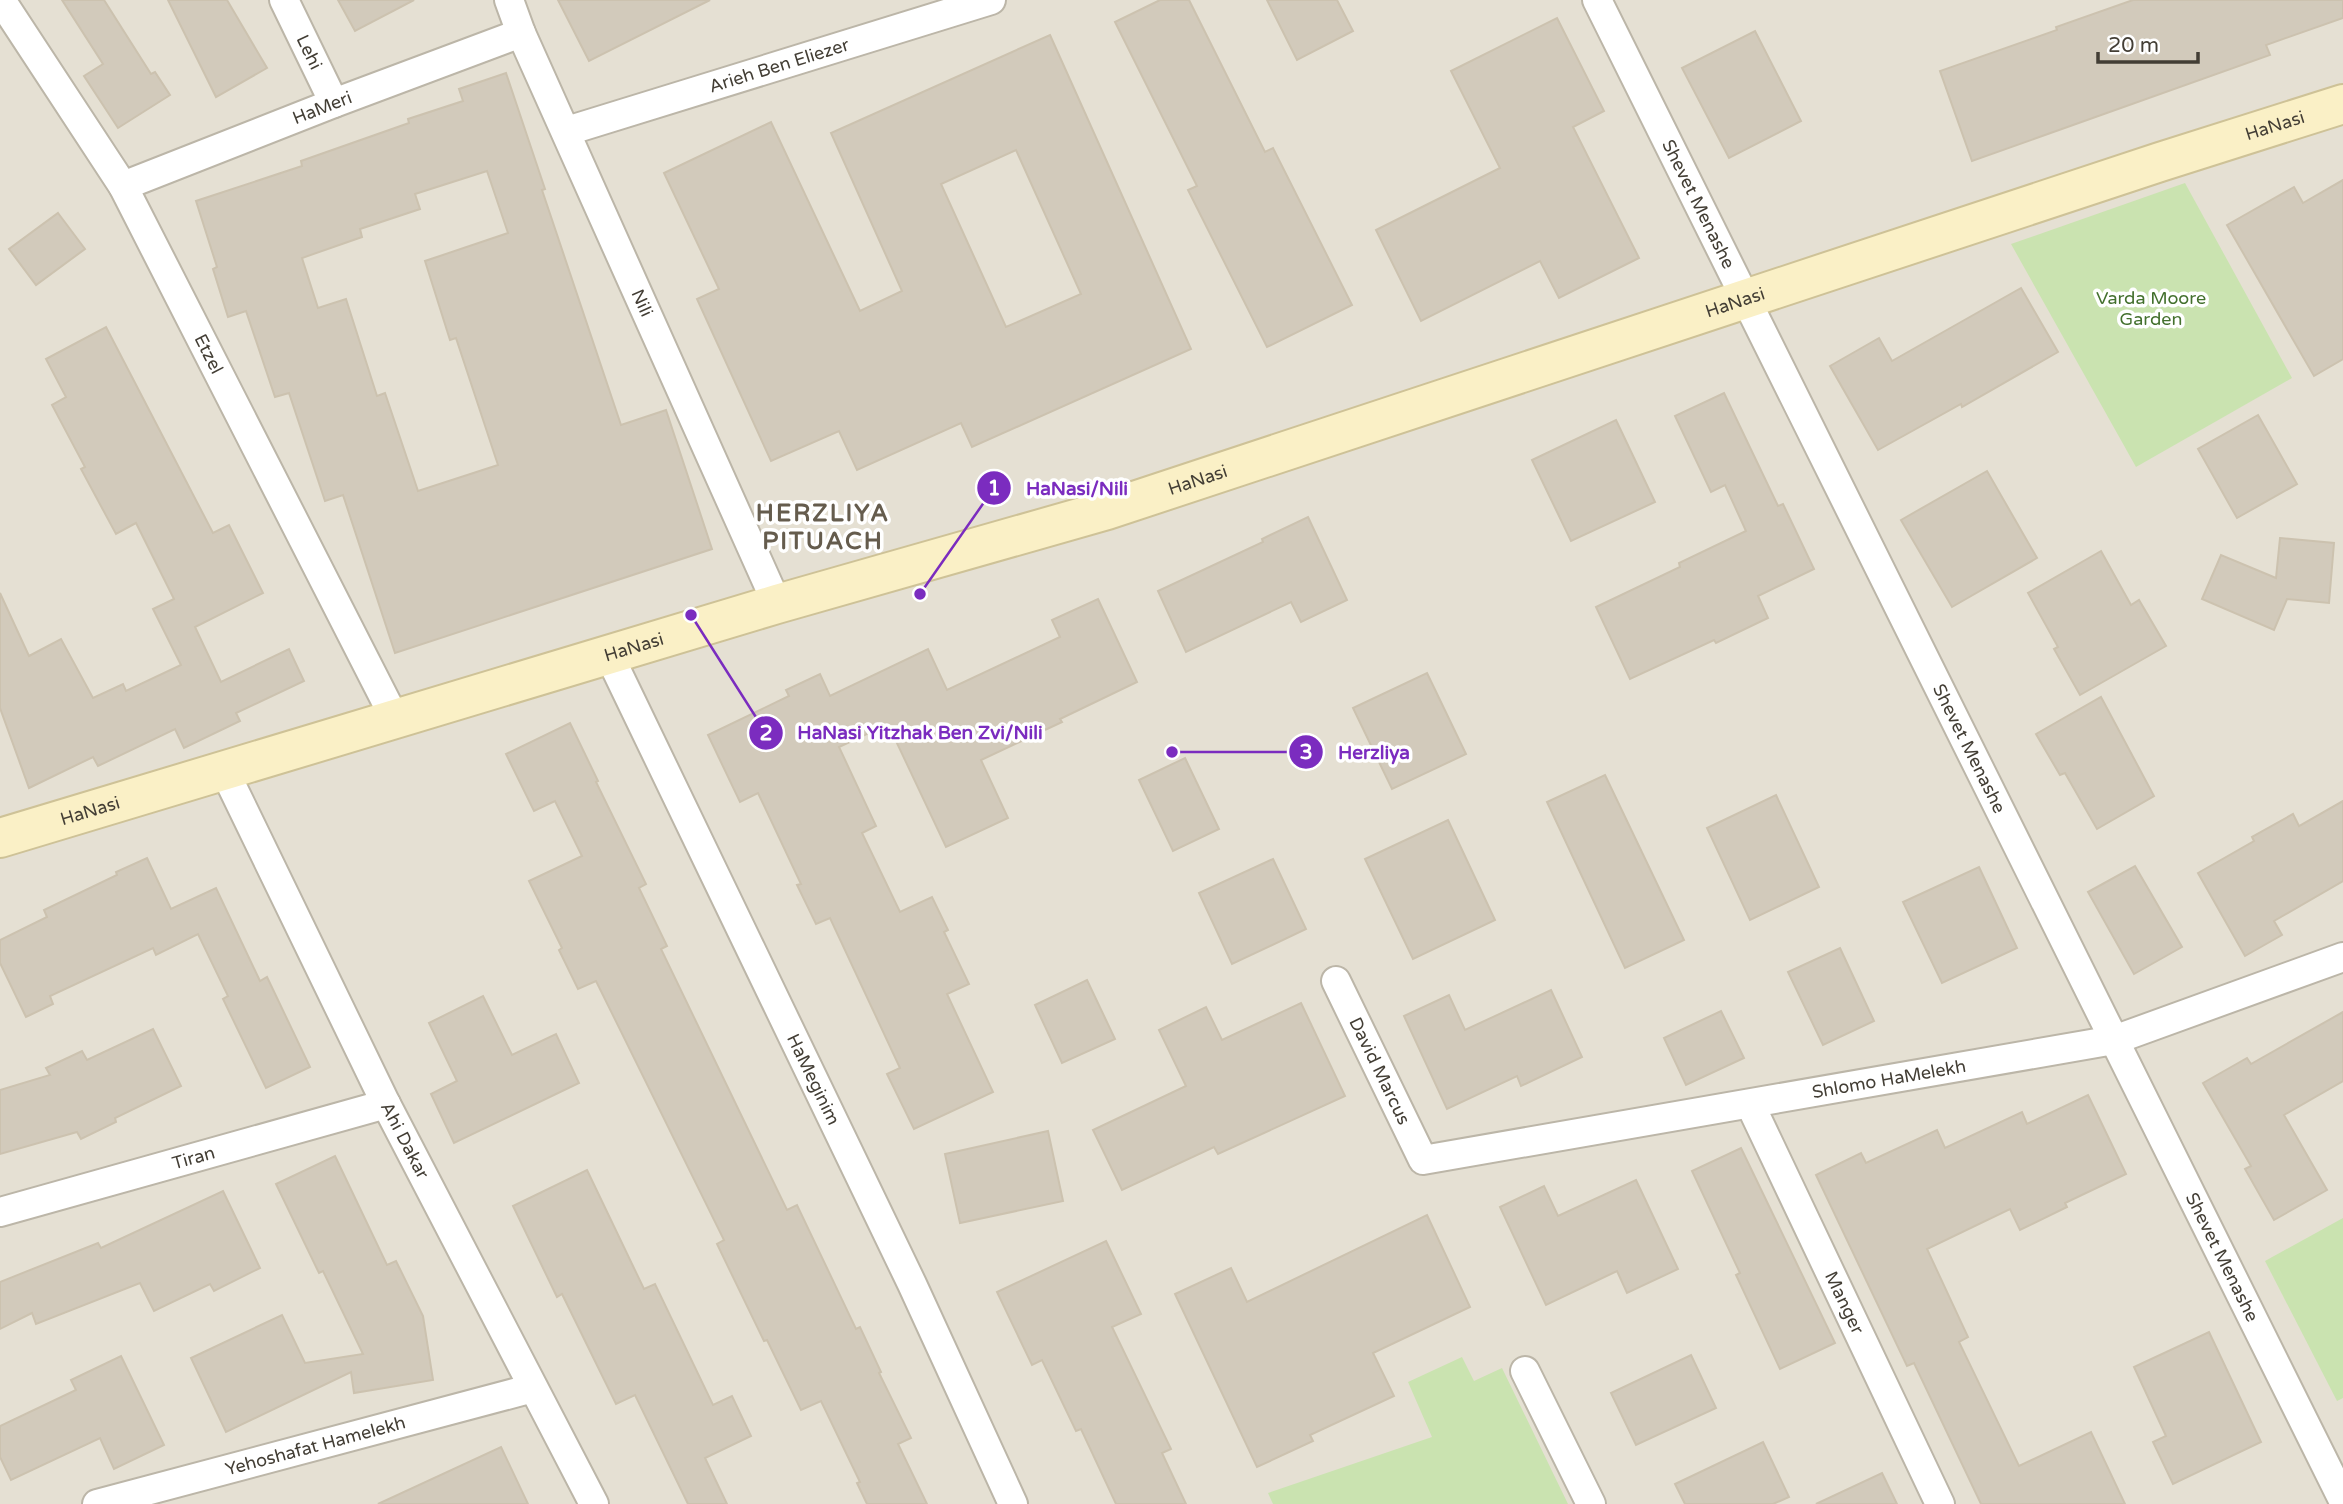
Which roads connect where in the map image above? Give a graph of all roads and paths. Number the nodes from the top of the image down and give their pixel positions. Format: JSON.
{"nodes":[{"id":1,"x":1,"y":0,"type":"edge"},
{"id":2,"x":285,"y":0,"type":"edge"},
{"id":3,"x":509,"y":0,"type":"edge"},
{"id":4,"x":991,"y":0,"type":"edge"},
{"id":5,"x":1597,"y":0,"type":"edge"},
{"id":6,"x":521,"y":33,"type":"junction"},
{"id":7,"x":334,"y":103,"type":"junction"},
{"id":8,"x":2343,"y":104,"type":"edge"},
{"id":9,"x":567,"y":131,"type":"junction"},
{"id":10,"x":123,"y":186,"type":"junction"},
{"id":11,"x":1745,"y":299,"type":"junction"},
{"id":12,"x":778,"y":604,"type":"junction"},
{"id":13,"x":608,"y":655,"type":"junction"},
{"id":14,"x":395,"y":719,"type":"junction"},
{"id":15,"x":225,"y":772,"type":"junction"},
{"id":16,"x":0,"y":838,"type":"edge"},
{"id":17,"x":2343,"y":957,"type":"edge"},
{"id":18,"x":1336,"y":981,"type":"dead end"},
{"id":19,"x":2114,"y":1040,"type":"junction"},
{"id":20,"x":386,"y":1104,"type":"junction"},
{"id":21,"x":1750,"y":1104,"type":"junction"},
{"id":22,"x":1423,"y":1160,"type":"joint"},
{"id":23,"x":0,"y":1212,"type":"edge"},
{"id":24,"x":1525,"y":1371,"type":"dead end"},
{"id":25,"x":533,"y":1388,"type":"junction"},
{"id":26,"x":2343,"y":1500,"type":"edge"},
{"id":27,"x":97,"y":1504,"type":"edge"},
{"id":28,"x":594,"y":1504,"type":"edge"},
{"id":29,"x":1013,"y":1504,"type":"edge"},
{"id":30,"x":1591,"y":1504,"type":"edge"},
{"id":31,"x":1940,"y":1504,"type":"edge"}],
"edges":[{"from":1,"to":10,"type":"street","name":"Etzel"},
{"from":2,"to":7,"type":"street","name":"Lehi"},
{"from":3,"to":6,"type":"street","name":"Nili"},
{"from":4,"to":9,"type":"street","name":"Arieh Ben Eliezer"},
{"from":5,"to":11,"type":"street","name":"Shevet Menashe"},
{"from":6,"to":7,"type":"street","name":"HaMeri"},
{"from":6,"to":9,"type":"street","name":"Nili"},
{"from":7,"to":10,"type":"street","name":"HaMeri"},
{"from":8,"to":11,"type":"street","name":"HaNasi"},
{"from":9,"to":12,"type":"street","name":"Nili"},
{"from":10,"to":14,"type":"street","name":"Etzel"},
{"from":11,"to":12,"type":"street","name":"HaNasi"},
{"from":11,"to":19,"type":"street","name":"Shevet Menashe"},
{"from":12,"to":13,"type":"street","name":"HaNasi"},
{"from":13,"to":14,"type":"street","name":"HaNasi"},
{"from":13,"to":29,"type":"street","name":"HaMeginim"},
{"from":14,"to":15,"type":"street","name":"HaNasi"},
{"from":15,"to":16,"type":"street","name":"HaNasi"},
{"from":15,"to":20,"type":"street","name":"Ahi Dakar"},
{"from":17,"to":19,"type":"street","name":"Shlomo HaMelekh"},
{"from":18,"to":22,"type":"street","name":"David Marcus"},
{"from":19,"to":21,"type":"street","name":"Shlomo HaMelekh"},
{"from":19,"to":26,"type":"street","name":"Shevet Menashe"},
{"from":20,"to":23,"type":"street","name":"Tiran"},
{"from":20,"to":25,"type":"street","name":"Ahi Dakar"},
{"from":21,"to":22,"type":"street","name":"Shlomo HaMelekh"},
{"from":21,"to":31,"type":"street","name":"Manger"},
{"from":24,"to":30,"type":"street"},
{"from":25,"to":27,"type":"street","name":"Yehoshafat Hamelekh"},
{"from":25,"to":28,"type":"street","name":"Ahi Dakar"}]}
